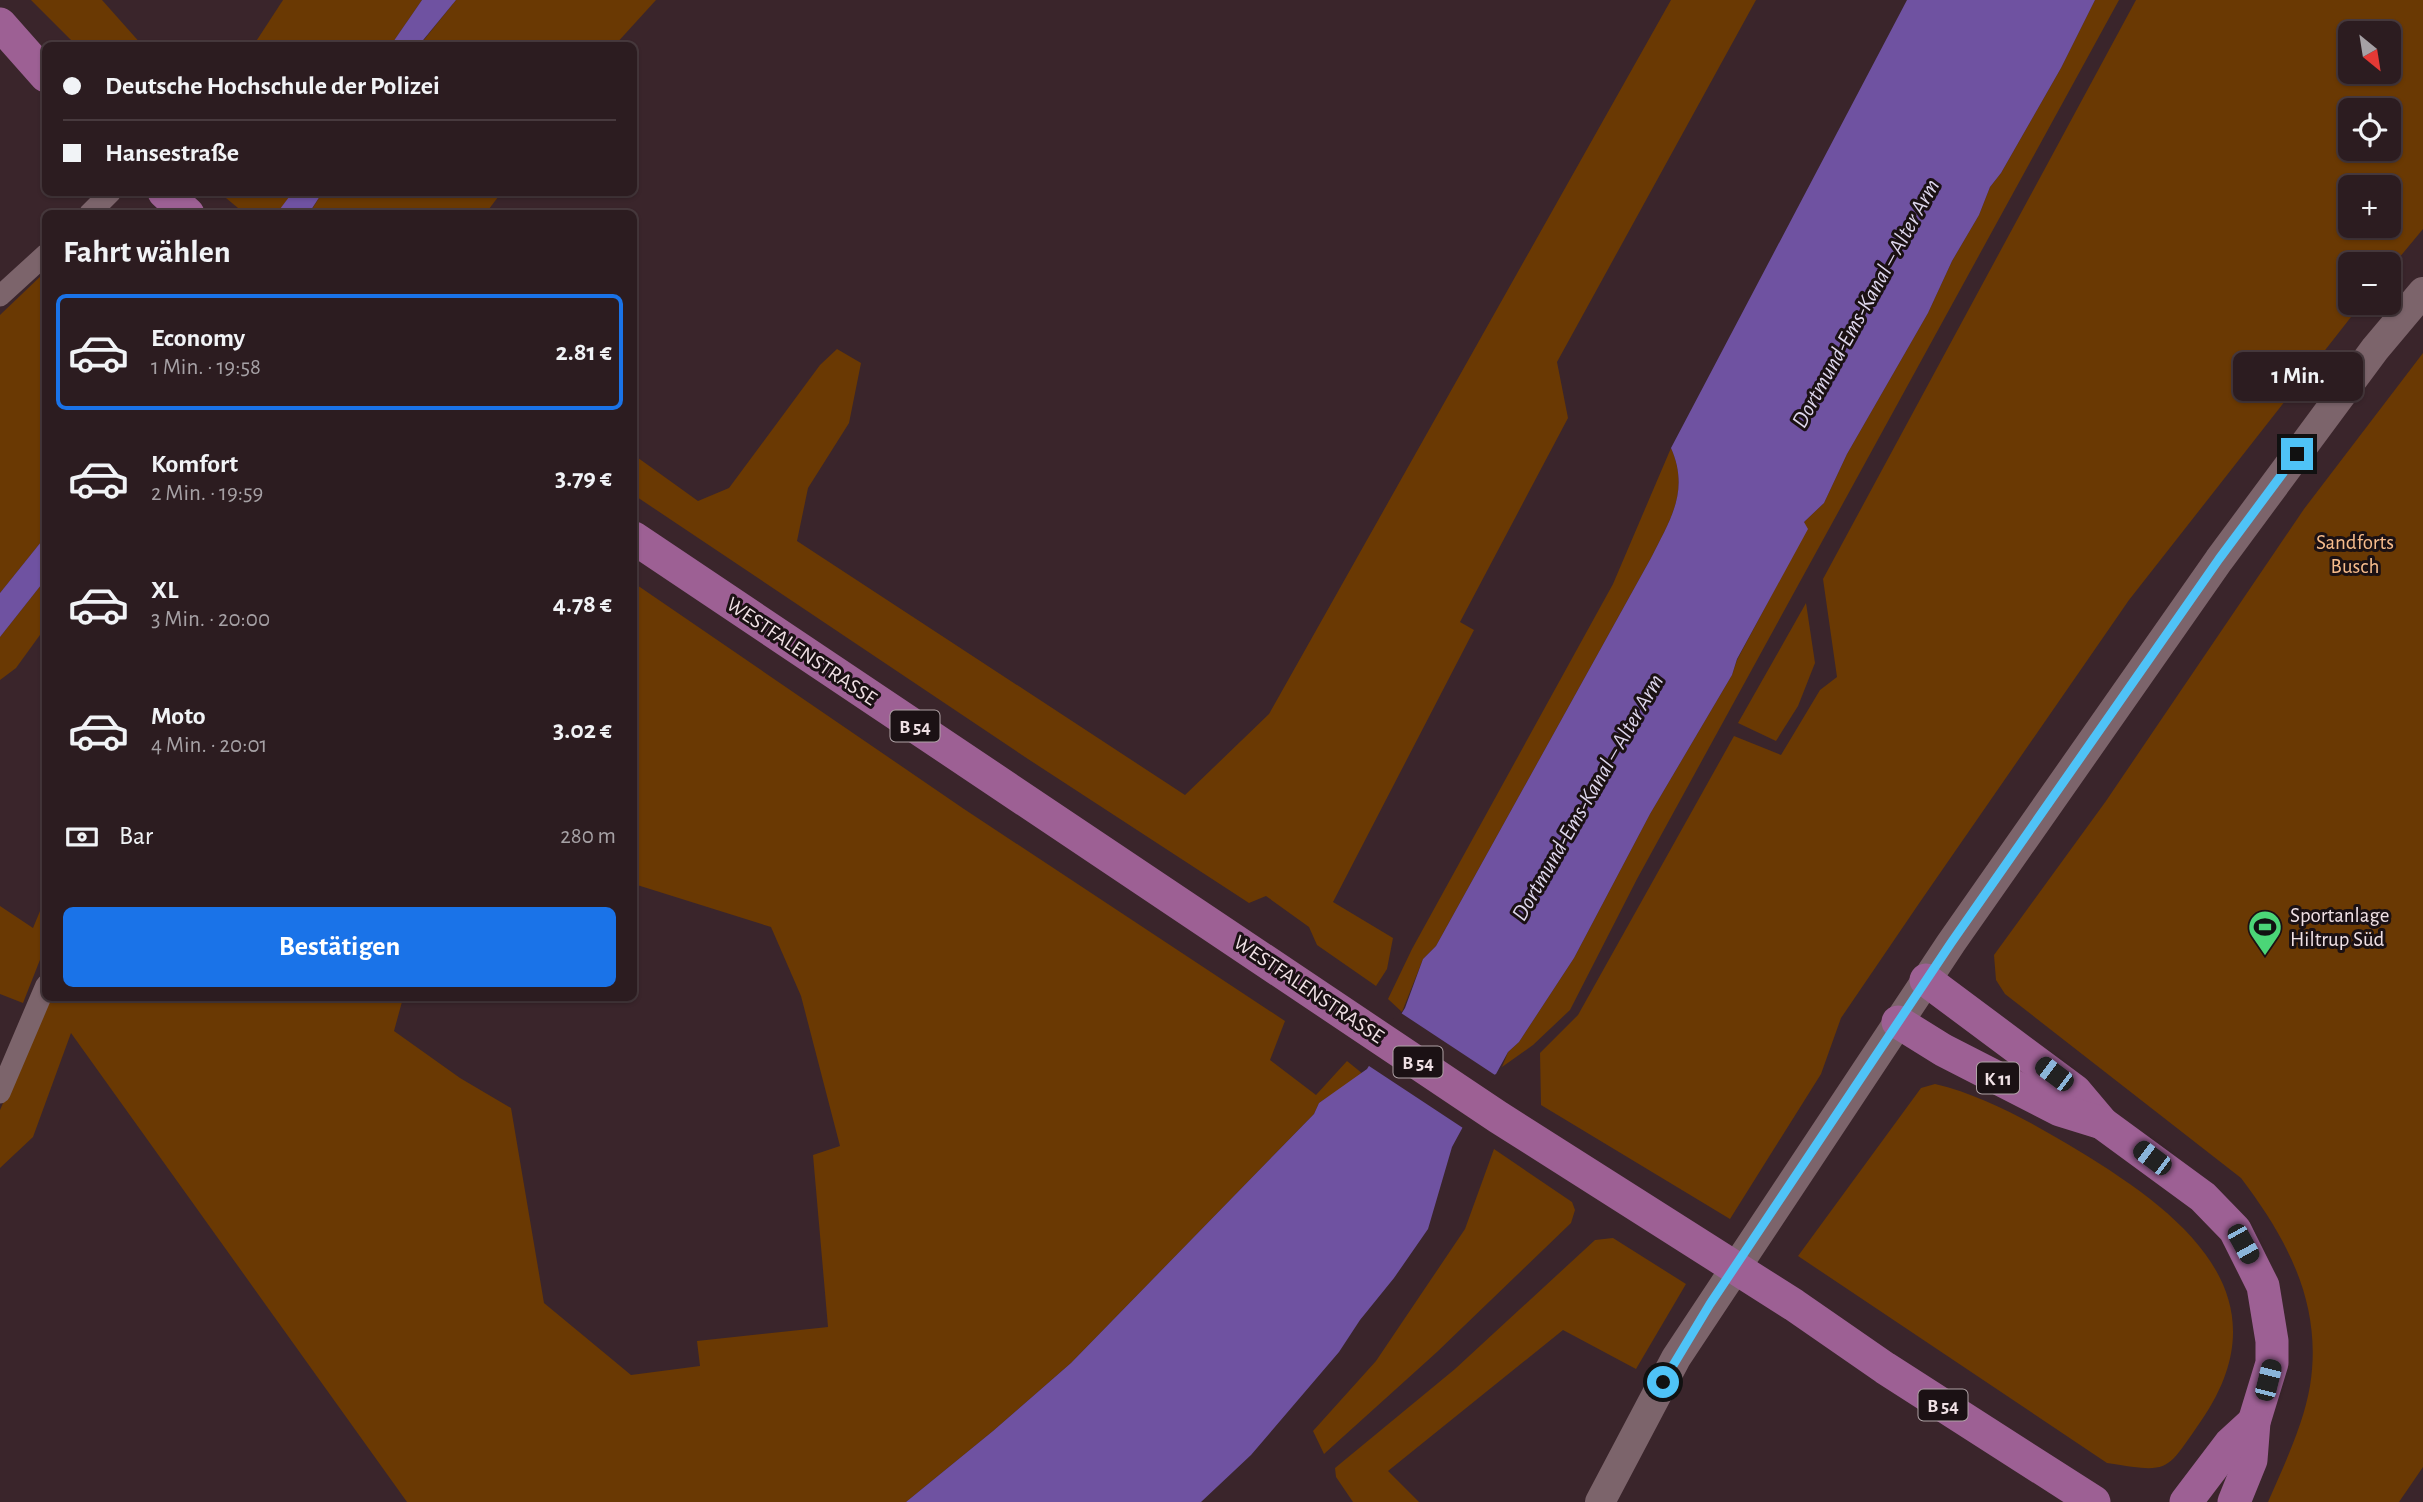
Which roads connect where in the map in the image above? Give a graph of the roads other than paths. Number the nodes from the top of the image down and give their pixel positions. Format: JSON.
{"nodes":[{"id":1,"x":0,"y":24,"type":"edge"},
{"id":2,"x":42,"y":71,"type":"edge"},
{"id":3,"x":107,"y":196,"type":"edge"},
{"id":4,"x":168,"y":196,"type":"edge"},
{"id":5,"x":93,"y":210,"type":"edge"},
{"id":6,"x":184,"y":210,"type":"edge"},
{"id":7,"x":42,"y":258,"type":"edge"},
{"id":8,"x":2423,"y":292,"type":"edge"},
{"id":9,"x":0,"y":296,"type":"edge"},
{"id":10,"x":637,"y":540,"type":"edge"},
{"id":11,"x":1926,"y":980,"type":"junction"},
{"id":12,"x":42,"y":994,"type":"edge"},
{"id":13,"x":1898,"y":1022,"type":"junction"},
{"id":14,"x":0,"y":1093,"type":"edge"},
{"id":15,"x":2102,"y":1123,"type":"junction"},
{"id":16,"x":2253,"y":1422,"type":"junction"},
{"id":17,"x":1600,"y":1502,"type":"edge"},
{"id":18,"x":2094,"y":1502,"type":"edge"},
{"id":19,"x":2186,"y":1502,"type":"edge"},
{"id":20,"x":2234,"y":1502,"type":"edge"}],
"edges":[{"from":1,"to":2,"type":"main road"},
{"from":3,"to":5,"type":"street"},
{"from":4,"to":6,"type":"main road"},
{"from":7,"to":9,"type":"street"},
{"from":8,"to":11,"type":"main road"},
{"from":10,"to":18,"type":"main road","name":"WESTFALENSTRASSE","number":"B 54"},
{"from":11,"to":13,"type":"main road"},
{"from":11,"to":15,"type":"main road","number":"K 11"},
{"from":12,"to":14,"type":"street"},
{"from":13,"to":15,"type":"main road","number":"K 11"},
{"from":13,"to":17,"type":"main road"},
{"from":15,"to":16,"type":"main road","number":"K 11"},
{"from":16,"to":19,"type":"main road","number":"K 11"},
{"from":16,"to":20,"type":"main road","number":"K 11"}]}
